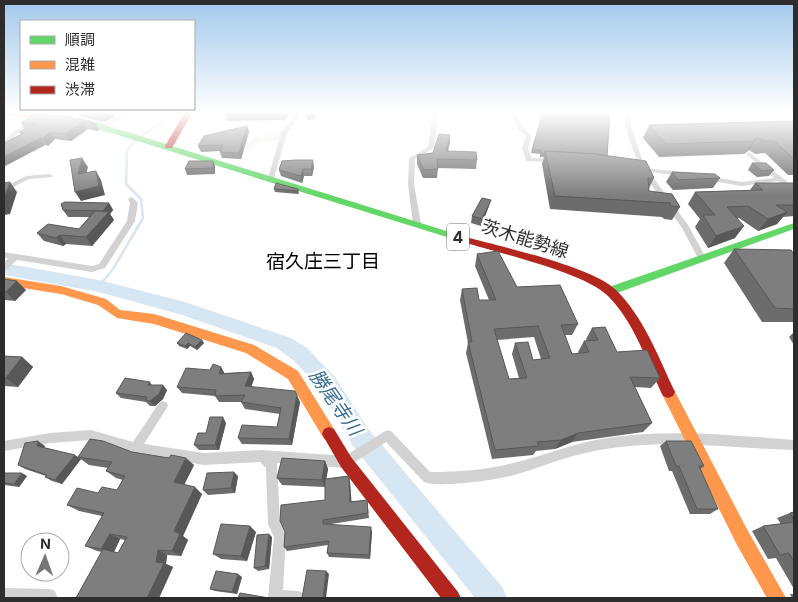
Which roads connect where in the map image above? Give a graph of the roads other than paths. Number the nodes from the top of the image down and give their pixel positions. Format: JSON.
{"nodes":[{"id":1,"x":148,"y":140,"type":"edge"},
{"id":2,"x":173,"y":140,"type":"edge"},
{"id":3,"x":282,"y":140,"type":"edge"},
{"id":4,"x":432,"y":140,"type":"edge"},
{"id":5,"x":527,"y":140,"type":"edge"},
{"id":6,"x":633,"y":140,"type":"edge"},
{"id":7,"x":169,"y":146,"type":"junction"},
{"id":8,"x":749,"y":154,"type":"dead end"},
{"id":9,"x":560,"y":161,"type":"edge"},
{"id":10,"x":633,"y":168,"type":"edge"},
{"id":11,"x":644,"y":170,"type":"joint"},
{"id":12,"x":50,"y":176,"type":"dead end"},
{"id":13,"x":691,"y":176,"type":"edge"},
{"id":14,"x":699,"y":176,"type":"edge"},
{"id":15,"x":271,"y":178,"type":"junction"},
{"id":16,"x":781,"y":179,"type":"junction"},
{"id":17,"x":791,"y":184,"type":"edge"},
{"id":18,"x":4,"y":190,"type":"edge"},
{"id":19,"x":794,"y":191,"type":"edge"},
{"id":20,"x":131,"y":199,"type":"dead end"},
{"id":21,"x":417,"y":224,"type":"junction"},
{"id":22,"x":794,"y":226,"type":"edge"},
{"id":23,"x":4,"y":255,"type":"edge"},
{"id":24,"x":16,"y":256,"type":"junction"},
{"id":25,"x":702,"y":258,"type":"junction"},
{"id":26,"x":4,"y":267,"type":"edge"},
{"id":27,"x":4,"y":282,"type":"edge"},
{"id":28,"x":610,"y":291,"type":"junction"},
{"id":29,"x":162,"y":406,"type":"dead end"},
{"id":30,"x":691,"y":439,"type":"junction"},
{"id":31,"x":794,"y":444,"type":"edge"},
{"id":32,"x":4,"y":447,"type":"edge"},
{"id":33,"x":135,"y":448,"type":"junction"},
{"id":34,"x":262,"y":456,"type":"junction"},
{"id":35,"x":346,"y":462,"type":"junction"},
{"id":36,"x":4,"y":595,"type":"edge"},
{"id":37,"x":50,"y":596,"type":"dead end"},
{"id":38,"x":275,"y":597,"type":"edge"},
{"id":39,"x":298,"y":598,"type":"edge"},
{"id":40,"x":452,"y":598,"type":"edge"},
{"id":41,"x":777,"y":598,"type":"edge"}],
"edges":[{"from":1,"to":7,"type":"main road","name":"茨木能勢線","number":"4"},
{"from":2,"to":7,"type":"main road"},
{"from":3,"to":15,"type":"street"},
{"from":4,"to":21,"type":"street"},
{"from":5,"to":9,"type":"street"},
{"from":6,"to":11,"type":"street"},
{"from":7,"to":15,"type":"main road","name":"茨木能勢線","number":"4"},
{"from":8,"to":16,"type":"street"},
{"from":10,"to":13,"type":"street"},
{"from":11,"to":25,"type":"street"},
{"from":12,"to":18,"type":"street"},
{"from":14,"to":16,"type":"street"},
{"from":15,"to":21,"type":"main road","name":"茨木能勢線","number":"4"},
{"from":16,"to":17,"type":"street"},
{"from":17,"to":19,"type":"street"},
{"from":20,"to":24,"type":"street"},
{"from":21,"to":28,"type":"main road","name":"茨木能勢線","number":"4"},
{"from":22,"to":25,"type":"main road"},
{"from":23,"to":24,"type":"street"},
{"from":24,"to":26,"type":"street"},
{"from":25,"to":28,"type":"main road"},
{"from":27,"to":35,"type":"main road"},
{"from":28,"to":30,"type":"main road","name":"茨木能勢線","number":"4"},
{"from":29,"to":33,"type":"street"},
{"from":30,"to":31,"type":"street"},
{"from":30,"to":35,"type":"street"},
{"from":30,"to":41,"type":"main road","name":"茨木能勢線","number":"4"},
{"from":32,"to":33,"type":"street"},
{"from":33,"to":34,"type":"street"},
{"from":34,"to":35,"type":"street"},
{"from":34,"to":38,"type":"street"},
{"from":35,"to":40,"type":"main road"},
{"from":36,"to":37,"type":"street"},
{"from":38,"to":39,"type":"street"}]}
